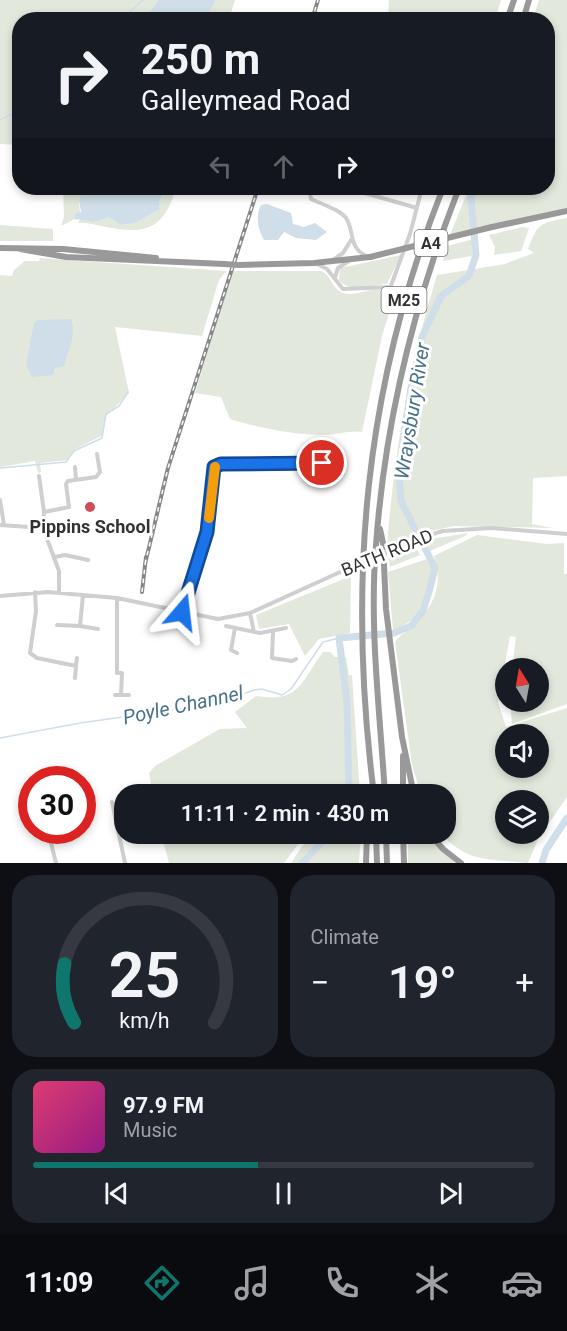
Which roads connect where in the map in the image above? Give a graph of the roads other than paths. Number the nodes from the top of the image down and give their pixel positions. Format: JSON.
{"nodes":[{"id":1,"x":310,"y":195,"type":"edge"},
{"id":2,"x":372,"y":195,"type":"edge"},
{"id":3,"x":420,"y":195,"type":"edge"},
{"id":4,"x":440,"y":195,"type":"edge"},
{"id":5,"x":456,"y":195,"type":"edge"},
{"id":6,"x":417,"y":208,"type":"junction"},
{"id":7,"x":567,"y":211,"type":"edge"},
{"id":8,"x":351,"y":240,"type":"junction"},
{"id":9,"x":0,"y":248,"type":"edge"},
{"id":10,"x":370,"y":257,"type":"junction"},
{"id":11,"x":352,"y":259,"type":"junction"},
{"id":12,"x":330,"y":262,"type":"junction"},
{"id":13,"x":314,"y":263,"type":"junction"},
{"id":14,"x":334,"y":278,"type":"junction"},
{"id":15,"x":390,"y":288,"type":"junction"},
{"id":16,"x":386,"y":299,"type":"dead end"},
{"id":17,"x":97,"y":454,"type":"dead end"},
{"id":18,"x":322,"y":463,"type":"dead end"},
{"id":19,"x":75,"y":467,"type":"dead end"},
{"id":20,"x":38,"y":476,"type":"dead end"},
{"id":21,"x":76,"y":480,"type":"junction"},
{"id":22,"x":0,"y":500,"type":"edge"},
{"id":23,"x":44,"y":512,"type":"junction"},
{"id":24,"x":2,"y":525,"type":"edge"},
{"id":25,"x":379,"y":526,"type":"junction"},
{"id":26,"x":43,"y":528,"type":"junction"},
{"id":27,"x":567,"y":534,"type":"edge"},
{"id":28,"x":55,"y":557,"type":"junction"},
{"id":29,"x":88,"y":560,"type":"dead end"},
{"id":30,"x":35,"y":592,"type":"junction"},
{"id":31,"x":58,"y":593,"type":"junction"},
{"id":32,"x":83,"y":595,"type":"junction"},
{"id":33,"x":0,"y":596,"type":"edge"},
{"id":34,"x":117,"y":598,"type":"junction"},
{"id":35,"x":182,"y":612,"type":"junction"},
{"id":36,"x":250,"y":613,"type":"junction"},
{"id":37,"x":57,"y":625,"type":"dead end"},
{"id":38,"x":81,"y":626,"type":"junction"},
{"id":39,"x":226,"y":626,"type":"dead end"},
{"id":40,"x":235,"y":628,"type":"junction"},
{"id":41,"x":286,"y":628,"type":"dead end"},
{"id":42,"x":98,"y":629,"type":"dead end"},
{"id":43,"x":254,"y":632,"type":"junction"},
{"id":44,"x":273,"y":632,"type":"junction"},
{"id":45,"x":237,"y":653,"type":"dead end"},
{"id":46,"x":77,"y":658,"type":"dead end"},
{"id":47,"x":296,"y":659,"type":"dead end"},
{"id":48,"x":76,"y":666,"type":"junction"},
{"id":49,"x":75,"y":678,"type":"dead end"},
{"id":50,"x":115,"y":695,"type":"dead end"},
{"id":51,"x":121,"y":695,"type":"junction"},
{"id":52,"x":129,"y":695,"type":"dead end"},
{"id":53,"x":402,"y":737,"type":"junction"},
{"id":54,"x":371,"y":784,"type":"edge"},
{"id":55,"x":384,"y":784,"type":"edge"},
{"id":56,"x":403,"y":784,"type":"edge"},
{"id":57,"x":412,"y":784,"type":"edge"},
{"id":58,"x":112,"y":802,"type":"dead end"},
{"id":59,"x":51,"y":844,"type":"edge"},
{"id":60,"x":367,"y":844,"type":"edge"},
{"id":61,"x":376,"y":844,"type":"edge"},
{"id":62,"x":386,"y":844,"type":"edge"},
{"id":63,"x":403,"y":844,"type":"edge"},
{"id":64,"x":439,"y":844,"type":"edge"},
{"id":65,"x":56,"y":863,"type":"edge"},
{"id":66,"x":125,"y":863,"type":"edge"},
{"id":67,"x":366,"y":863,"type":"edge"},
{"id":68,"x":377,"y":863,"type":"edge"},
{"id":69,"x":387,"y":863,"type":"edge"},
{"id":70,"x":404,"y":863,"type":"edge"},
{"id":71,"x":461,"y":863,"type":"edge"}],
"edges":[{"from":1,"to":8,"type":"street"},
{"from":2,"to":6,"type":"street"},
{"from":3,"to":6,"type":"street"},
{"from":4,"to":54,"type":"highway","number":"M25"},
{"from":5,"to":25,"type":"highway","number":"M25"},
{"from":6,"to":15,"type":"street"},
{"from":7,"to":10,"type":"highway","number":"A4","bridge":true},
{"from":8,"to":10,"type":"street"},
{"from":8,"to":12,"type":"street"},
{"from":9,"to":13,"type":"highway","number":"A4","bridge":true},
{"from":10,"to":11,"type":"highway","number":"A4"},
{"from":11,"to":12,"type":"highway","number":"A4"},
{"from":11,"to":14,"type":"street"},
{"from":12,"to":13,"type":"highway","number":"A4"},
{"from":13,"to":14,"type":"street"},
{"from":14,"to":15,"type":"street"},
{"from":15,"to":16,"type":"street"},
{"from":17,"to":21,"type":"street"},
{"from":18,"to":35,"type":"street"},
{"from":19,"to":21,"type":"street"},
{"from":20,"to":23,"type":"street"},
{"from":21,"to":23,"type":"street"},
{"from":22,"to":24,"type":"street"},
{"from":23,"to":26,"type":"street"},
{"from":24,"to":26,"type":"street"},
{"from":25,"to":53,"type":"highway","number":"M25"},
{"from":25,"to":55,"type":"highway","number":"M25"},
{"from":26,"to":28,"type":"street"},
{"from":27,"to":36,"type":"street","name":"BATH ROAD","bridge":true},
{"from":28,"to":29,"type":"street"},
{"from":28,"to":31,"type":"street"},
{"from":30,"to":31,"type":"street","name":"BATH ROAD"},
{"from":30,"to":33,"type":"street","name":"BATH ROAD"},
{"from":30,"to":48,"type":"street"},
{"from":31,"to":32,"type":"street","name":"BATH ROAD"},
{"from":32,"to":34,"type":"street","name":"BATH ROAD"},
{"from":32,"to":38,"type":"street"},
{"from":34,"to":35,"type":"street","name":"BATH ROAD"},
{"from":34,"to":51,"type":"street"},
{"from":35,"to":36,"type":"street","name":"BATH ROAD"},
{"from":36,"to":43,"type":"street"},
{"from":37,"to":38,"type":"street"},
{"from":38,"to":42,"type":"street"},
{"from":39,"to":40,"type":"street"},
{"from":40,"to":43,"type":"street"},
{"from":40,"to":45,"type":"street"},
{"from":41,"to":44,"type":"street"},
{"from":43,"to":44,"type":"street"},
{"from":44,"to":47,"type":"street"},
{"from":46,"to":48,"type":"street"},
{"from":48,"to":49,"type":"street"},
{"from":50,"to":51,"type":"street"},
{"from":51,"to":52,"type":"street"},
{"from":53,"to":56,"type":"highway","number":"M25"},
{"from":53,"to":57,"type":"highway","number":"M25"},
{"from":58,"to":66,"type":"street"},
{"from":59,"to":65,"type":"street"},
{"from":60,"to":67,"type":"highway"},
{"from":61,"to":68,"type":"highway"},
{"from":62,"to":69,"type":"highway"},
{"from":63,"to":70,"type":"highway"},
{"from":64,"to":71,"type":"highway"}]}
